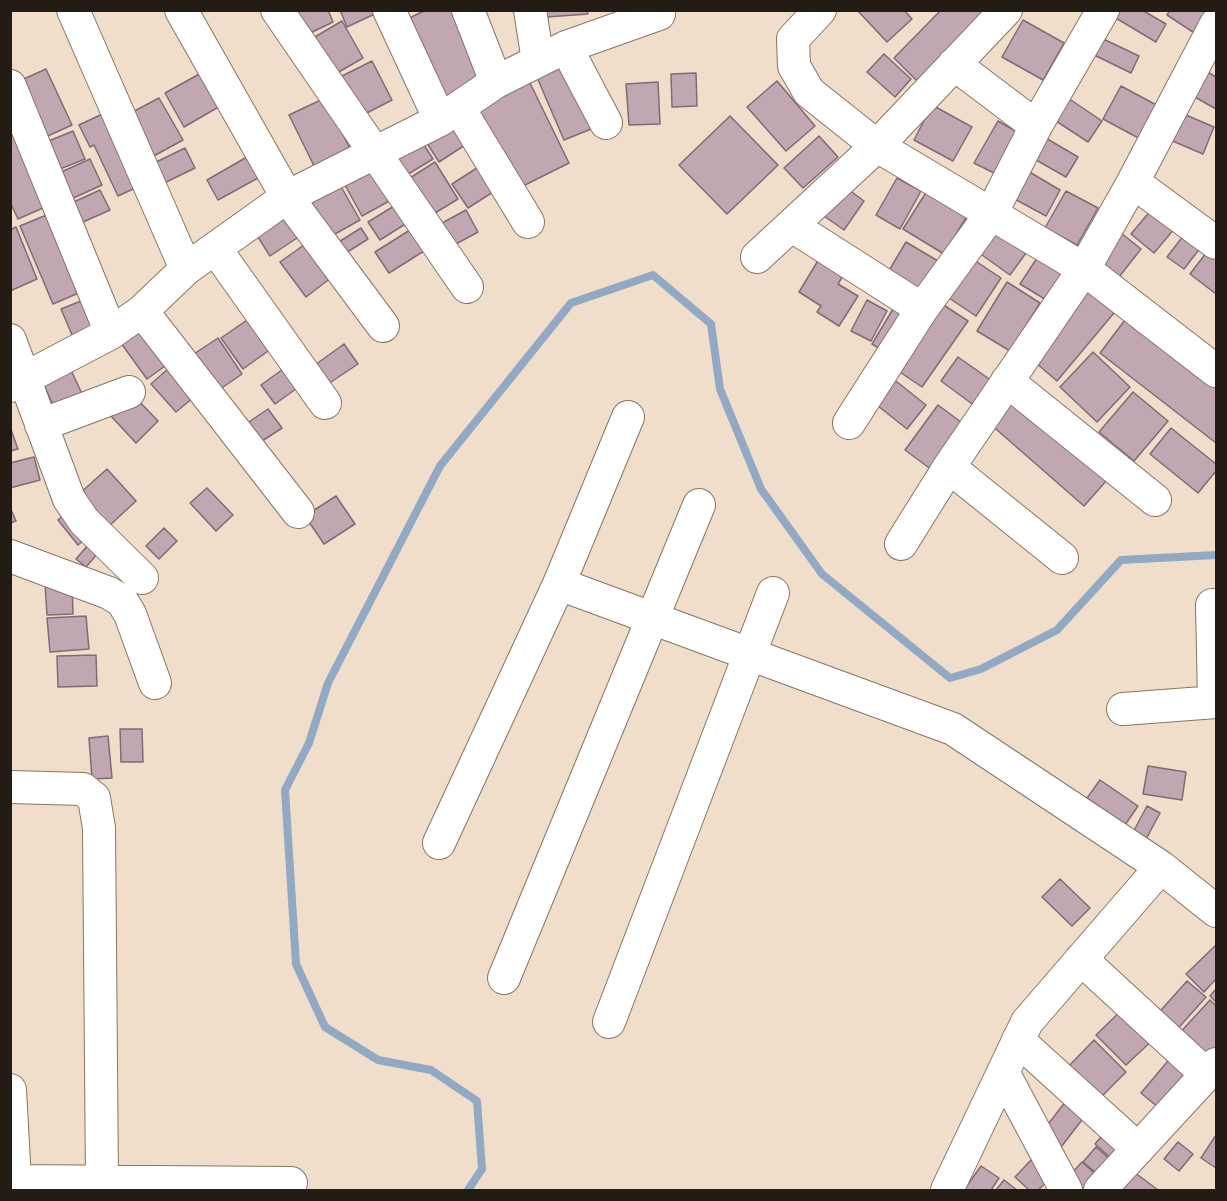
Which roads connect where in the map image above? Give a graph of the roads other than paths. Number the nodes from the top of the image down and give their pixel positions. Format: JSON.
{"nodes":[{"id":1,"x":73,"y":10,"type":"edge"},
{"id":2,"x":181,"y":10,"type":"edge"},
{"id":3,"x":276,"y":10,"type":"edge"},
{"id":4,"x":390,"y":10,"type":"edge"},
{"id":5,"x":468,"y":10,"type":"edge"},
{"id":6,"x":530,"y":10,"type":"edge"},
{"id":7,"x":820,"y":10,"type":"edge"},
{"id":8,"x":1006,"y":10,"type":"edge"},
{"id":9,"x":1103,"y":10,"type":"edge"},
{"id":10,"x":659,"y":14,"type":"dead end"},
{"id":11,"x":1216,"y":24,"type":"edge"},
{"id":12,"x":566,"y":47,"type":"junction"},
{"id":13,"x":537,"y":62,"type":"junction"},
{"id":14,"x":954,"y":64,"type":"junction"},
{"id":15,"x":496,"y":82,"type":"junction"},
{"id":16,"x":10,"y":86,"type":"edge"},
{"id":17,"x":449,"y":114,"type":"junction"},
{"id":18,"x":606,"y":123,"type":"dead end"},
{"id":19,"x":1036,"y":126,"type":"junction"},
{"id":20,"x":877,"y":146,"type":"junction"},
{"id":21,"x":374,"y":153,"type":"junction"},
{"id":22,"x":1133,"y":182,"type":"junction"},
{"id":23,"x":287,"y":197,"type":"junction"},
{"id":24,"x":991,"y":214,"type":"junction"},
{"id":25,"x":528,"y":222,"type":"dead end"},
{"id":26,"x":792,"y":226,"type":"junction"},
{"id":27,"x":1216,"y":243,"type":"edge"},
{"id":28,"x":215,"y":248,"type":"junction"},
{"id":29,"x":757,"y":257,"type":"dead end"},
{"id":30,"x":186,"y":269,"type":"junction"},
{"id":31,"x":1084,"y":269,"type":"junction"},
{"id":32,"x":467,"y":287,"type":"dead end"},
{"id":33,"x":922,"y":309,"type":"junction"},
{"id":34,"x":142,"y":311,"type":"junction"},
{"id":35,"x":383,"y":326,"type":"dead end"},
{"id":36,"x":111,"y":333,"type":"junction"},
{"id":37,"x":10,"y":340,"type":"edge"},
{"id":38,"x":1216,"y":371,"type":"edge"},
{"id":39,"x":1006,"y":381,"type":"junction"},
{"id":40,"x":18,"y":382,"type":"edge"},
{"id":41,"x":129,"y":392,"type":"dead end"},
{"id":42,"x":325,"y":403,"type":"dead end"},
{"id":43,"x":628,"y":417,"type":"dead end"},
{"id":44,"x":849,"y":423,"type":"dead end"},
{"id":45,"x":41,"y":424,"type":"junction"},
{"id":46,"x":949,"y":467,"type":"junction"},
{"id":47,"x":1155,"y":500,"type":"dead end"},
{"id":48,"x":699,"y":505,"type":"dead end"},
{"id":49,"x":298,"y":512,"type":"dead end"},
{"id":50,"x":901,"y":544,"type":"dead end"},
{"id":51,"x":10,"y":556,"type":"edge"},
{"id":52,"x":1062,"y":558,"type":"dead end"},
{"id":53,"x":142,"y":578,"type":"dead end"},
{"id":54,"x":559,"y":584,"type":"junction"},
{"id":55,"x":773,"y":593,"type":"dead end"},
{"id":56,"x":1212,"y":604,"type":"dead end"},
{"id":57,"x":653,"y":618,"type":"junction"},
{"id":58,"x":749,"y":655,"type":"junction"},
{"id":59,"x":155,"y":683,"type":"dead end"},
{"id":60,"x":1215,"y":702,"type":"edge"},
{"id":61,"x":1123,"y":709,"type":"dead end"},
{"id":62,"x":10,"y":787,"type":"edge"},
{"id":63,"x":439,"y":843,"type":"dead end"},
{"id":64,"x":1161,"y":867,"type":"junction"},
{"id":65,"x":1216,"y":911,"type":"edge"},
{"id":66,"x":1081,"y":959,"type":"junction"},
{"id":67,"x":504,"y":978,"type":"dead end"},
{"id":68,"x":609,"y":1022,"type":"dead end"},
{"id":69,"x":1018,"y":1040,"type":"junction"},
{"id":70,"x":1212,"y":1069,"type":"edge"},
{"id":71,"x":1003,"y":1072,"type":"junction"},
{"id":72,"x":10,"y":1090,"type":"edge"},
{"id":73,"x":1138,"y":1149,"type":"junction"},
{"id":74,"x":102,"y":1182,"type":"junction"},
{"id":75,"x":19,"y":1183,"type":"edge"},
{"id":76,"x":291,"y":1183,"type":"dead end"},
{"id":77,"x":176,"y":1186,"type":"edge"},
{"id":78,"x":947,"y":1191,"type":"edge"},
{"id":79,"x":1066,"y":1191,"type":"edge"},
{"id":80,"x":1100,"y":1191,"type":"edge"}],
"edges":[{"from":1,"to":30,"type":"street"},
{"from":2,"to":23,"type":"street"},
{"from":3,"to":21,"type":"street"},
{"from":4,"to":17,"type":"street"},
{"from":5,"to":15,"type":"street"},
{"from":6,"to":13,"type":"street"},
{"from":7,"to":20,"type":"street"},
{"from":8,"to":14,"type":"street"},
{"from":9,"to":19,"type":"street"},
{"from":10,"to":12,"type":"street"},
{"from":11,"to":22,"type":"street"},
{"from":12,"to":13,"type":"street"},
{"from":12,"to":18,"type":"street"},
{"from":13,"to":15,"type":"street"},
{"from":14,"to":19,"type":"street"},
{"from":14,"to":20,"type":"street"},
{"from":15,"to":17,"type":"street"},
{"from":16,"to":36,"type":"street"},
{"from":17,"to":21,"type":"street"},
{"from":17,"to":25,"type":"street"},
{"from":19,"to":24,"type":"street"},
{"from":20,"to":24,"type":"street"},
{"from":20,"to":26,"type":"street"},
{"from":21,"to":23,"type":"street"},
{"from":21,"to":32,"type":"street"},
{"from":22,"to":27,"type":"street"},
{"from":22,"to":31,"type":"street"},
{"from":23,"to":28,"type":"street"},
{"from":23,"to":35,"type":"street"},
{"from":24,"to":31,"type":"street"},
{"from":24,"to":33,"type":"street"},
{"from":26,"to":29,"type":"street"},
{"from":26,"to":33,"type":"street"},
{"from":28,"to":30,"type":"street"},
{"from":28,"to":42,"type":"street"},
{"from":30,"to":34,"type":"street"},
{"from":31,"to":38,"type":"street"},
{"from":31,"to":39,"type":"street"},
{"from":33,"to":44,"type":"street"},
{"from":34,"to":36,"type":"street"},
{"from":34,"to":49,"type":"street"},
{"from":36,"to":40,"type":"street"},
{"from":37,"to":40,"type":"street"},
{"from":39,"to":46,"type":"street"},
{"from":39,"to":47,"type":"street"},
{"from":40,"to":45,"type":"street"},
{"from":41,"to":45,"type":"street"},
{"from":43,"to":54,"type":"street"},
{"from":45,"to":53,"type":"street"},
{"from":46,"to":50,"type":"street"},
{"from":46,"to":52,"type":"street"},
{"from":48,"to":57,"type":"street"},
{"from":51,"to":59,"type":"street"},
{"from":54,"to":57,"type":"street"},
{"from":54,"to":63,"type":"street"},
{"from":55,"to":58,"type":"street"},
{"from":56,"to":60,"type":"street"},
{"from":57,"to":58,"type":"street"},
{"from":57,"to":67,"type":"street"},
{"from":58,"to":64,"type":"street"},
{"from":58,"to":68,"type":"street"},
{"from":60,"to":61,"type":"street"},
{"from":62,"to":74,"type":"street"},
{"from":64,"to":65,"type":"street"},
{"from":64,"to":66,"type":"street"},
{"from":66,"to":69,"type":"street"},
{"from":66,"to":70,"type":"street"},
{"from":69,"to":71,"type":"street"},
{"from":69,"to":73,"type":"street"},
{"from":70,"to":73,"type":"street"},
{"from":71,"to":78,"type":"street"},
{"from":71,"to":79,"type":"street"},
{"from":72,"to":75,"type":"street"},
{"from":73,"to":80,"type":"street"},
{"from":74,"to":75,"type":"street"},
{"from":74,"to":77,"type":"street"},
{"from":76,"to":77,"type":"street"}]}
